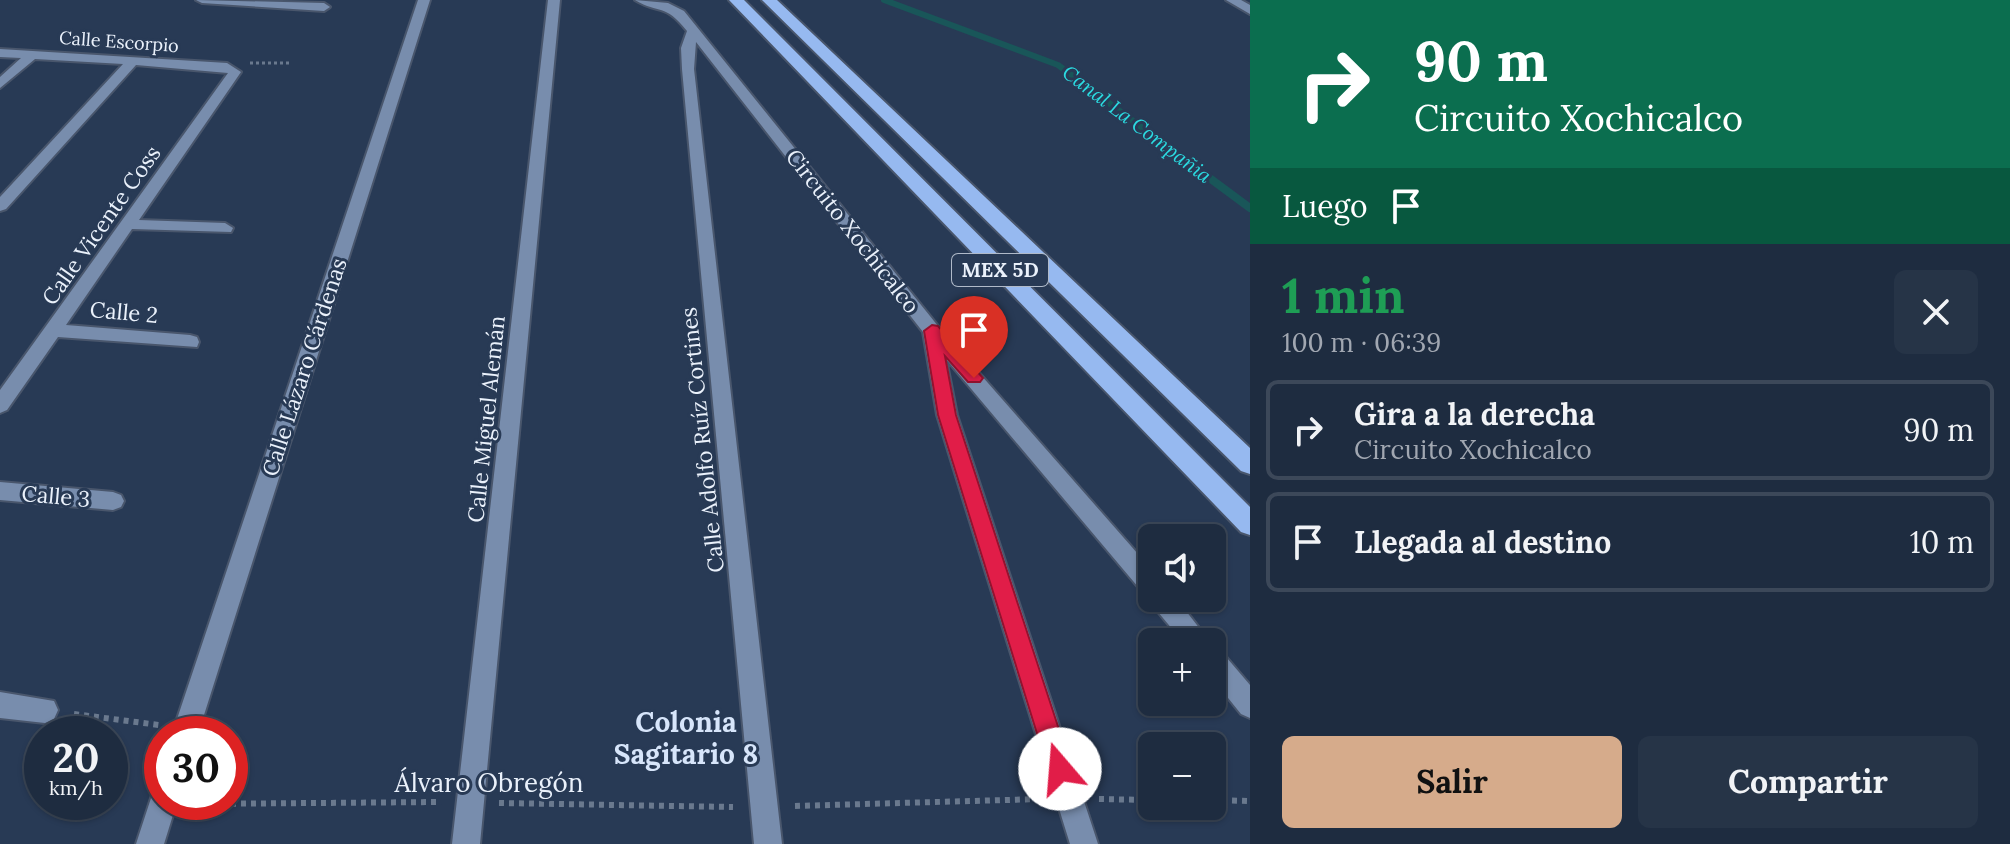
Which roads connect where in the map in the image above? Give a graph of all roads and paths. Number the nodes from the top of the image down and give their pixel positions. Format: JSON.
{"nodes":[{"id":1,"x":202,"y":0,"type":"edge"},
{"id":2,"x":424,"y":0,"type":"edge"},
{"id":3,"x":554,"y":0,"type":"edge"},
{"id":4,"x":641,"y":0,"type":"edge"},
{"id":5,"x":736,"y":0,"type":"edge"},
{"id":6,"x":769,"y":0,"type":"edge"},
{"id":7,"x":1232,"y":0,"type":"edge"},
{"id":8,"x":324,"y":7,"type":"dead end"},
{"id":9,"x":1250,"y":10,"type":"edge"},
{"id":10,"x":693,"y":32,"type":"junction"},
{"id":11,"x":0,"y":53,"type":"edge"},
{"id":12,"x":32,"y":55,"type":"junction"},
{"id":13,"x":133,"y":61,"type":"junction"},
{"id":14,"x":289,"y":63,"type":"dead end"},
{"id":15,"x":235,"y":70,"type":"junction"},
{"id":16,"x":0,"y":84,"type":"edge"},
{"id":17,"x":0,"y":206,"type":"edge"},
{"id":18,"x":127,"y":224,"type":"junction"},
{"id":19,"x":225,"y":228,"type":"dead end"},
{"id":20,"x":54,"y":330,"type":"junction"},
{"id":21,"x":932,"y":331,"type":"junction"},
{"id":22,"x":190,"y":342,"type":"dead end"},
{"id":23,"x":0,"y":405,"type":"edge"},
{"id":24,"x":1250,"y":464,"type":"edge"},
{"id":25,"x":0,"y":491,"type":"edge"},
{"id":26,"x":113,"y":501,"type":"dead end"},
{"id":27,"x":1250,"y":524,"type":"edge"},
{"id":28,"x":1138,"y":570,"type":"edge"},
{"id":29,"x":1173,"y":612,"type":"edge"},
{"id":30,"x":1186,"y":628,"type":"edge"},
{"id":31,"x":1226,"y":676,"type":"edge"},
{"id":32,"x":0,"y":705,"type":"edge"},
{"id":33,"x":1250,"y":705,"type":"edge"},
{"id":34,"x":45,"y":710,"type":"joint"},
{"id":35,"x":191,"y":716,"type":"edge"},
{"id":36,"x":144,"y":725,"type":"edge"},
{"id":37,"x":1069,"y":799,"type":"junction"},
{"id":38,"x":1138,"y":800,"type":"edge"},
{"id":39,"x":1226,"y":800,"type":"edge"},
{"id":40,"x":1250,"y":801,"type":"edge"},
{"id":41,"x":470,"y":802,"type":"junction"},
{"id":42,"x":248,"y":803,"type":"edge"},
{"id":43,"x":764,"y":807,"type":"junction"},
{"id":44,"x":158,"y":820,"type":"edge"},
{"id":45,"x":150,"y":844,"type":"edge"},
{"id":46,"x":466,"y":844,"type":"edge"},
{"id":47,"x":768,"y":844,"type":"edge"},
{"id":48,"x":1084,"y":844,"type":"edge"}],
"edges":[{"from":1,"to":8,"type":"street"},
{"from":2,"to":35,"type":"street","name":"Calle Lázaro Cárdenas"},
{"from":3,"to":41,"type":"street","name":"Calle Miguel Alemán"},
{"from":4,"to":10,"type":"street","name":"Circuito Xochicalco"},
{"from":5,"to":27,"type":"highway","number":"MEX 5D"},
{"from":6,"to":24,"type":"highway","number":"MEX 5D"},
{"from":7,"to":9,"type":"street"},
{"from":10,"to":21,"type":"street","name":"Circuito Xochicalco"},
{"from":10,"to":43,"type":"street","name":"Calle Adolfo Ruíz Cortines"},
{"from":11,"to":12,"type":"street","name":"Calle Escorpio"},
{"from":12,"to":13,"type":"street","name":"Calle Escorpio"},
{"from":12,"to":16,"type":"street"},
{"from":13,"to":15,"type":"street","name":"Calle Escorpio"},
{"from":13,"to":17,"type":"street"},
{"from":14,"to":15,"type":"path"},
{"from":15,"to":18,"type":"street","name":"Calle Vicente Coss"},
{"from":18,"to":19,"type":"street"},
{"from":18,"to":20,"type":"street","name":"Calle Vicente Coss"},
{"from":20,"to":22,"type":"street","name":"Calle 2"},
{"from":20,"to":23,"type":"street","name":"Calle Vicente Coss"},
{"from":21,"to":28,"type":"street","name":"Circuito Xochicalco"},
{"from":21,"to":37,"type":"street"},
{"from":25,"to":26,"type":"street","name":"Calle 3"},
{"from":29,"to":30,"type":"street"},
{"from":31,"to":33,"type":"street"},
{"from":32,"to":34,"type":"street"},
{"from":34,"to":36,"type":"path"},
{"from":37,"to":38,"type":"path","name":"Álvaro Obregón"},
{"from":37,"to":43,"type":"path","name":"Álvaro Obregón"},
{"from":37,"to":48,"type":"street"},
{"from":39,"to":40,"type":"path"},
{"from":41,"to":42,"type":"path","name":"Álvaro Obregón"},
{"from":41,"to":43,"type":"path","name":"Álvaro Obregón"},
{"from":41,"to":46,"type":"street","name":"Calle Miguel Alemán"},
{"from":43,"to":47,"type":"street","name":"Calle Adolfo Ruíz Cortines"},
{"from":44,"to":45,"type":"street"}]}
